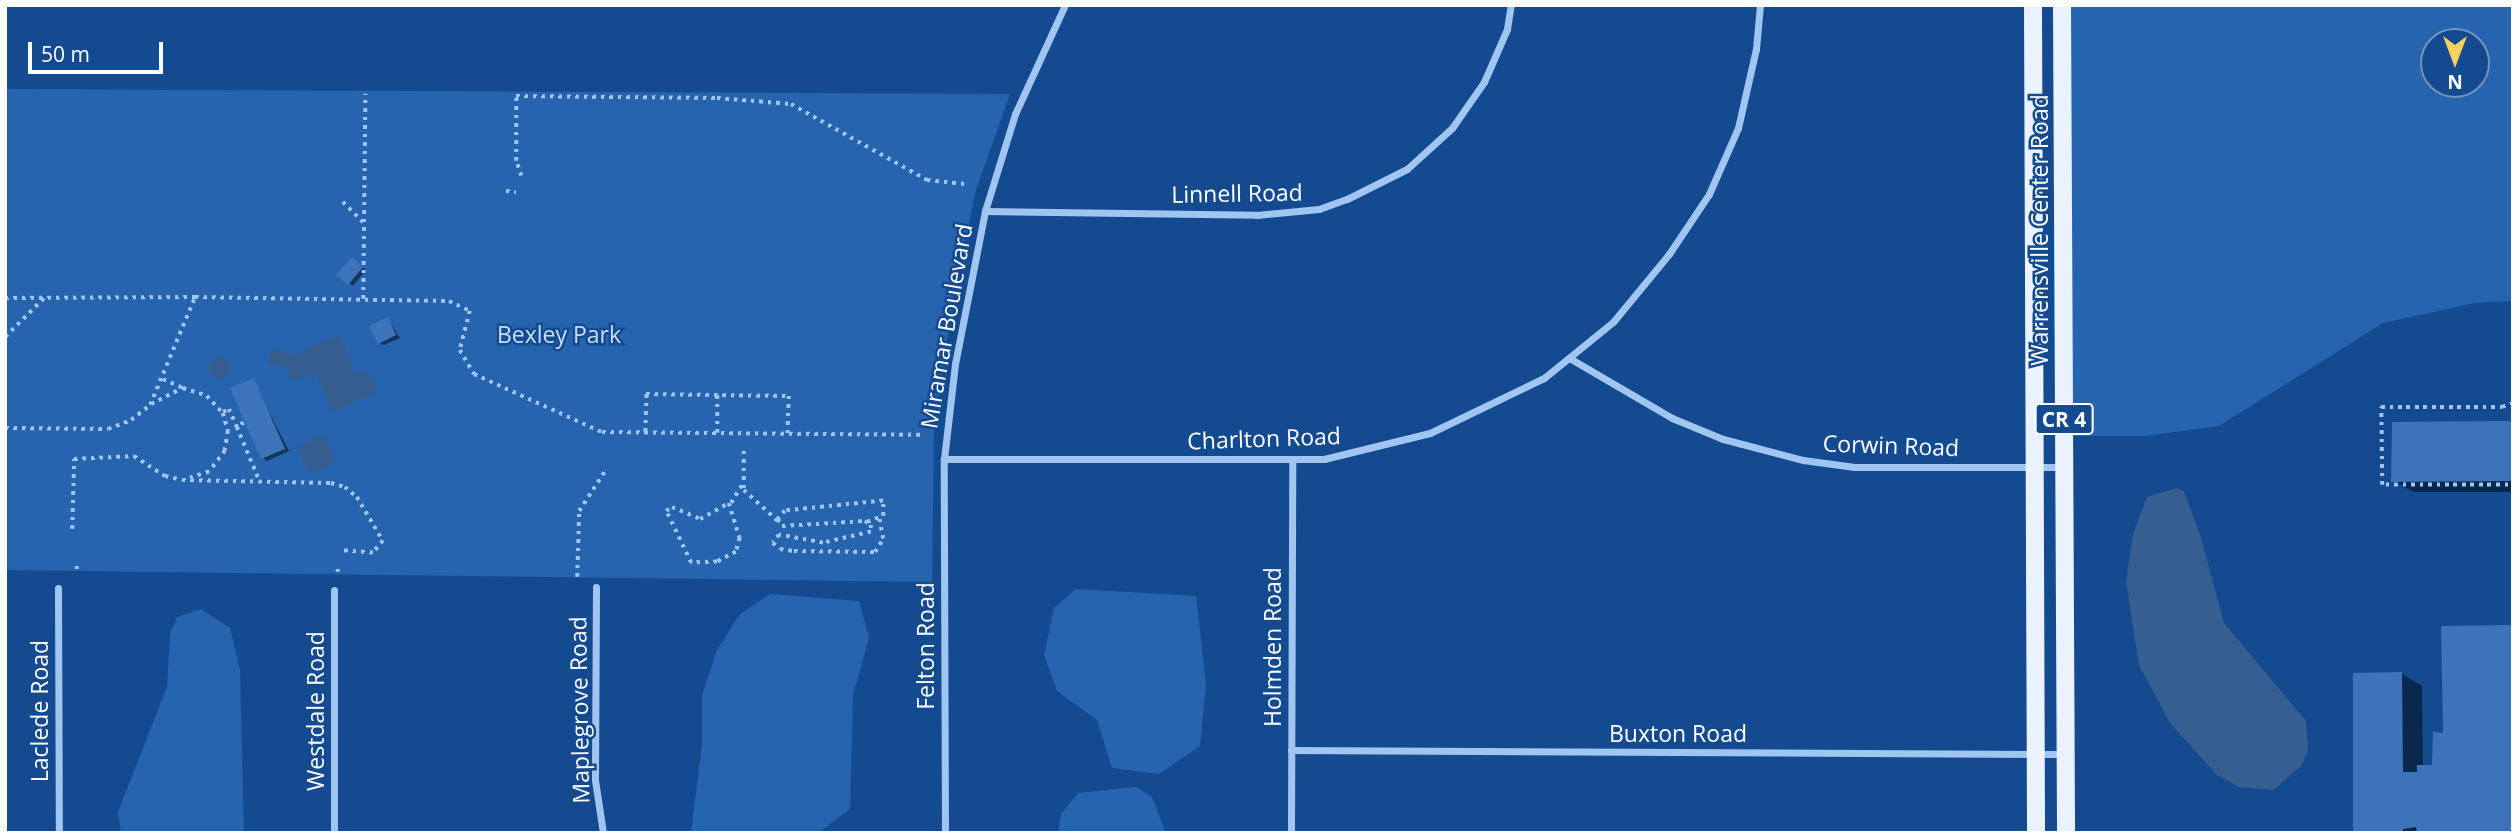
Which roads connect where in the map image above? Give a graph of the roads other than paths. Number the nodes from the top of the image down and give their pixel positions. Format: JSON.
{"nodes":[{"id":1,"x":1065,"y":5,"type":"edge"},
{"id":2,"x":1511,"y":5,"type":"edge"},
{"id":3,"x":1760,"y":5,"type":"edge"},
{"id":4,"x":2033,"y":5,"type":"edge"},
{"id":5,"x":2062,"y":5,"type":"edge"},
{"id":6,"x":985,"y":211,"type":"junction"},
{"id":7,"x":1571,"y":359,"type":"junction"},
{"id":8,"x":944,"y":459,"type":"junction"},
{"id":9,"x":1292,"y":461,"type":"junction"},
{"id":10,"x":2035,"y":467,"type":"junction"},
{"id":11,"x":2064,"y":467,"type":"junction"},
{"id":12,"x":596,"y":587,"type":"dead end"},
{"id":13,"x":58,"y":588,"type":"dead end"},
{"id":14,"x":334,"y":590,"type":"dead end"},
{"id":15,"x":1291,"y":750,"type":"junction"},
{"id":16,"x":2036,"y":754,"type":"junction"},
{"id":17,"x":2066,"y":754,"type":"junction"},
{"id":18,"x":59,"y":833,"type":"edge"},
{"id":19,"x":334,"y":833,"type":"edge"},
{"id":20,"x":603,"y":833,"type":"edge"},
{"id":21,"x":945,"y":833,"type":"edge"},
{"id":22,"x":1291,"y":833,"type":"edge"},
{"id":23,"x":2036,"y":833,"type":"edge"},
{"id":24,"x":2066,"y":833,"type":"edge"}],
"edges":[{"from":1,"to":6,"type":"street","name":"Miramar Boulevard"},
{"from":2,"to":6,"type":"street","name":"Linnell Road"},
{"from":3,"to":7,"type":"street","name":"Charlton Road"},
{"from":4,"to":10,"type":"main road","name":"Warrensville Center Road","number":"CR 4"},
{"from":5,"to":11,"type":"main road","name":"Warrensville Center Road","number":"CR 4"},
{"from":6,"to":8,"type":"street","name":"Miramar Boulevard"},
{"from":7,"to":9,"type":"street","name":"Charlton Road"},
{"from":7,"to":10,"type":"street","name":"Corwin Road"},
{"from":8,"to":9,"type":"street","name":"Charlton Road"},
{"from":8,"to":21,"type":"street","name":"Felton Road"},
{"from":9,"to":15,"type":"street","name":"Holmden Road"},
{"from":10,"to":11,"type":"street","name":"Corwin Road"},
{"from":10,"to":16,"type":"main road","name":"Warrensville Center Road","number":"CR 4"},
{"from":11,"to":17,"type":"main road","name":"Warrensville Center Road","number":"CR 4"},
{"from":12,"to":20,"type":"street","name":"Maplegrove Road"},
{"from":13,"to":18,"type":"street","name":"Laclede Road"},
{"from":14,"to":19,"type":"street","name":"Westdale Road"},
{"from":15,"to":16,"type":"street","name":"Buxton Road"},
{"from":15,"to":22,"type":"street","name":"Holmden Road"},
{"from":16,"to":17,"type":"street","name":"Buxton Road"},
{"from":16,"to":23,"type":"main road","name":"Warrensville Center Road","number":"CR 4"},
{"from":17,"to":24,"type":"main road","name":"Warrensville Center Road","number":"CR 4"}]}
